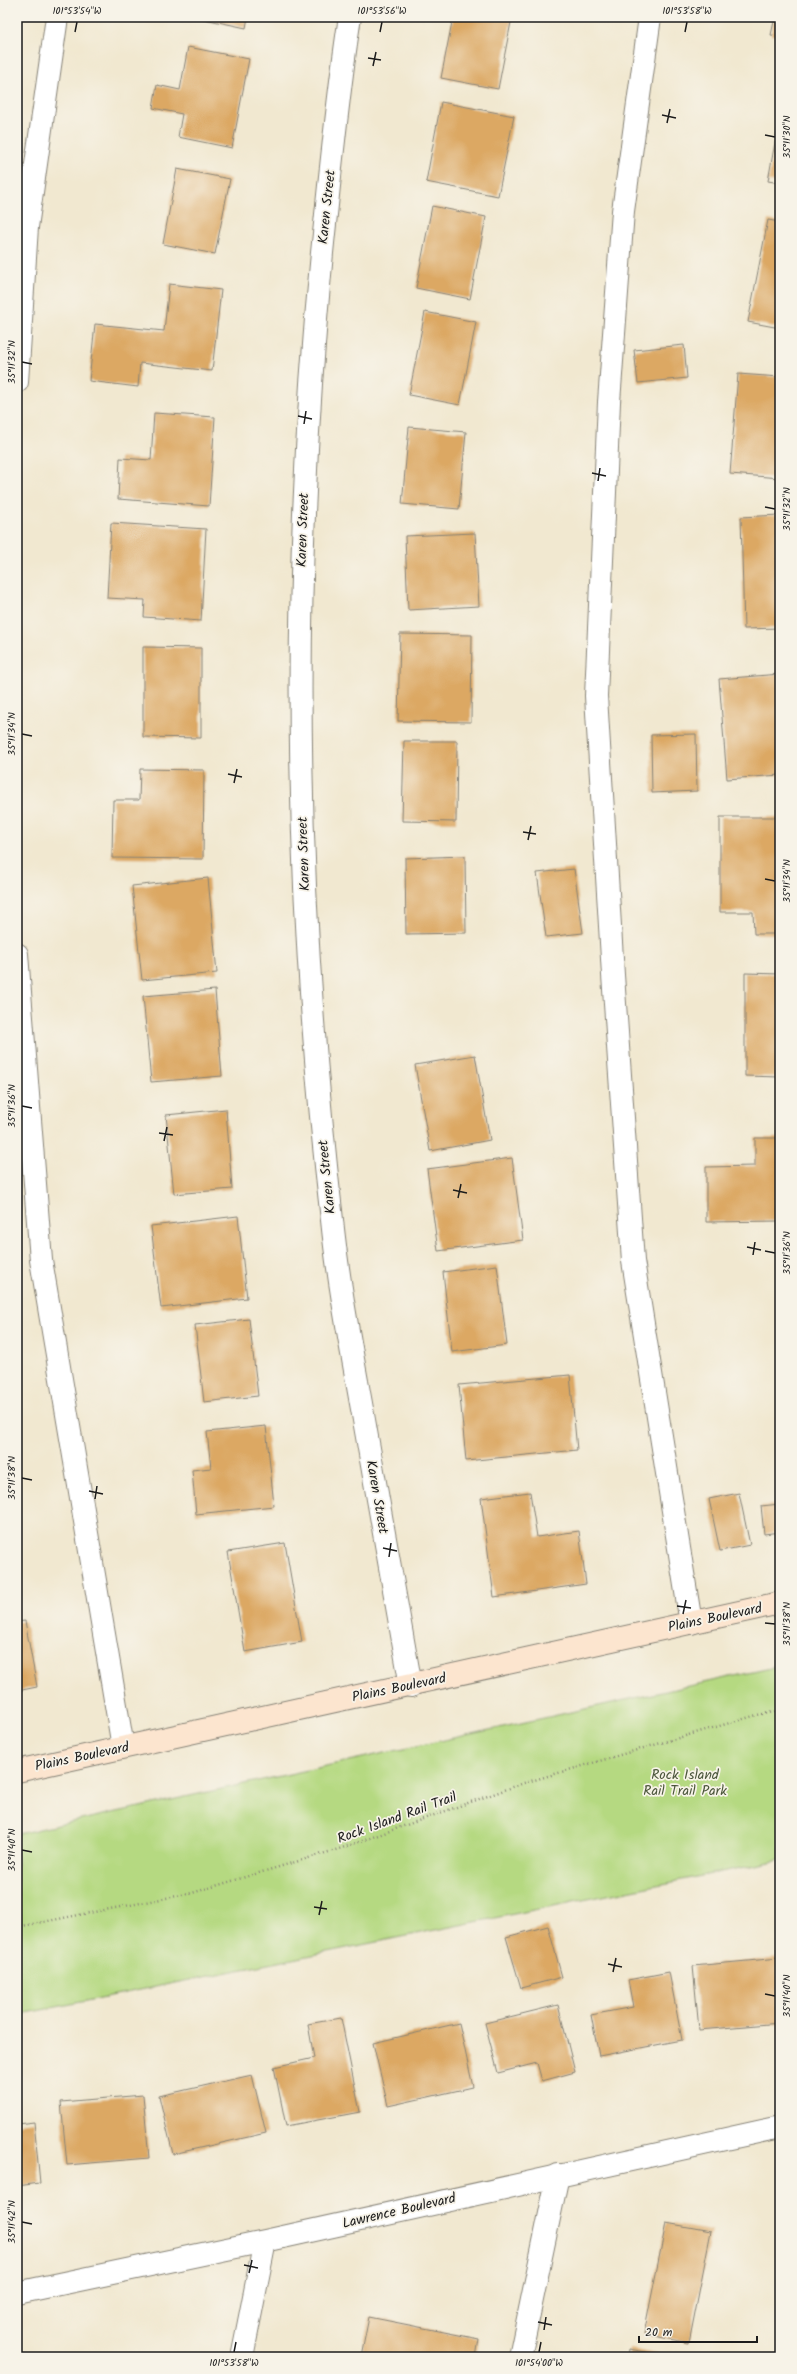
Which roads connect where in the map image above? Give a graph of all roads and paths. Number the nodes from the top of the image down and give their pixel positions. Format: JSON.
{"nodes":[{"id":1,"x":57,"y":17,"type":"edge"},
{"id":2,"x":350,"y":17,"type":"edge"},
{"id":3,"x":650,"y":17,"type":"edge"},
{"id":4,"x":17,"y":382,"type":"edge"},
{"id":5,"x":17,"y":954,"type":"edge"},
{"id":6,"x":780,"y":1604,"type":"edge"},
{"id":7,"x":691,"y":1623,"type":"junction"},
{"id":8,"x":411,"y":1686,"type":"junction"},
{"id":9,"x":780,"y":1711,"type":"edge"},
{"id":10,"x":123,"y":1748,"type":"junction"},
{"id":11,"x":17,"y":1771,"type":"edge"},
{"id":12,"x":17,"y":1928,"type":"edge"},
{"id":13,"x":780,"y":2127,"type":"edge"},
{"id":14,"x":558,"y":2176,"type":"junction"},
{"id":15,"x":265,"y":2241,"type":"junction"},
{"id":16,"x":17,"y":2293,"type":"edge"},
{"id":17,"x":242,"y":2357,"type":"edge"},
{"id":18,"x":520,"y":2357,"type":"edge"}],
"edges":[{"from":1,"to":4,"type":"street"},
{"from":2,"to":8,"type":"street","name":"Karen Street"},
{"from":3,"to":7,"type":"street"},
{"from":5,"to":10,"type":"street"},
{"from":6,"to":7,"type":"main road","name":"Plains Boulevard"},
{"from":7,"to":8,"type":"main road","name":"Plains Boulevard"},
{"from":8,"to":10,"type":"main road","name":"Plains Boulevard"},
{"from":9,"to":12,"type":"path","name":"Rock Island Rail Trail"},
{"from":10,"to":11,"type":"main road","name":"Plains Boulevard"},
{"from":13,"to":14,"type":"street","name":"Lawrence Boulevard"},
{"from":14,"to":15,"type":"street","name":"Lawrence Boulevard"},
{"from":14,"to":18,"type":"street"},
{"from":15,"to":16,"type":"street","name":"Lawrence Boulevard"},
{"from":15,"to":17,"type":"street"}]}
